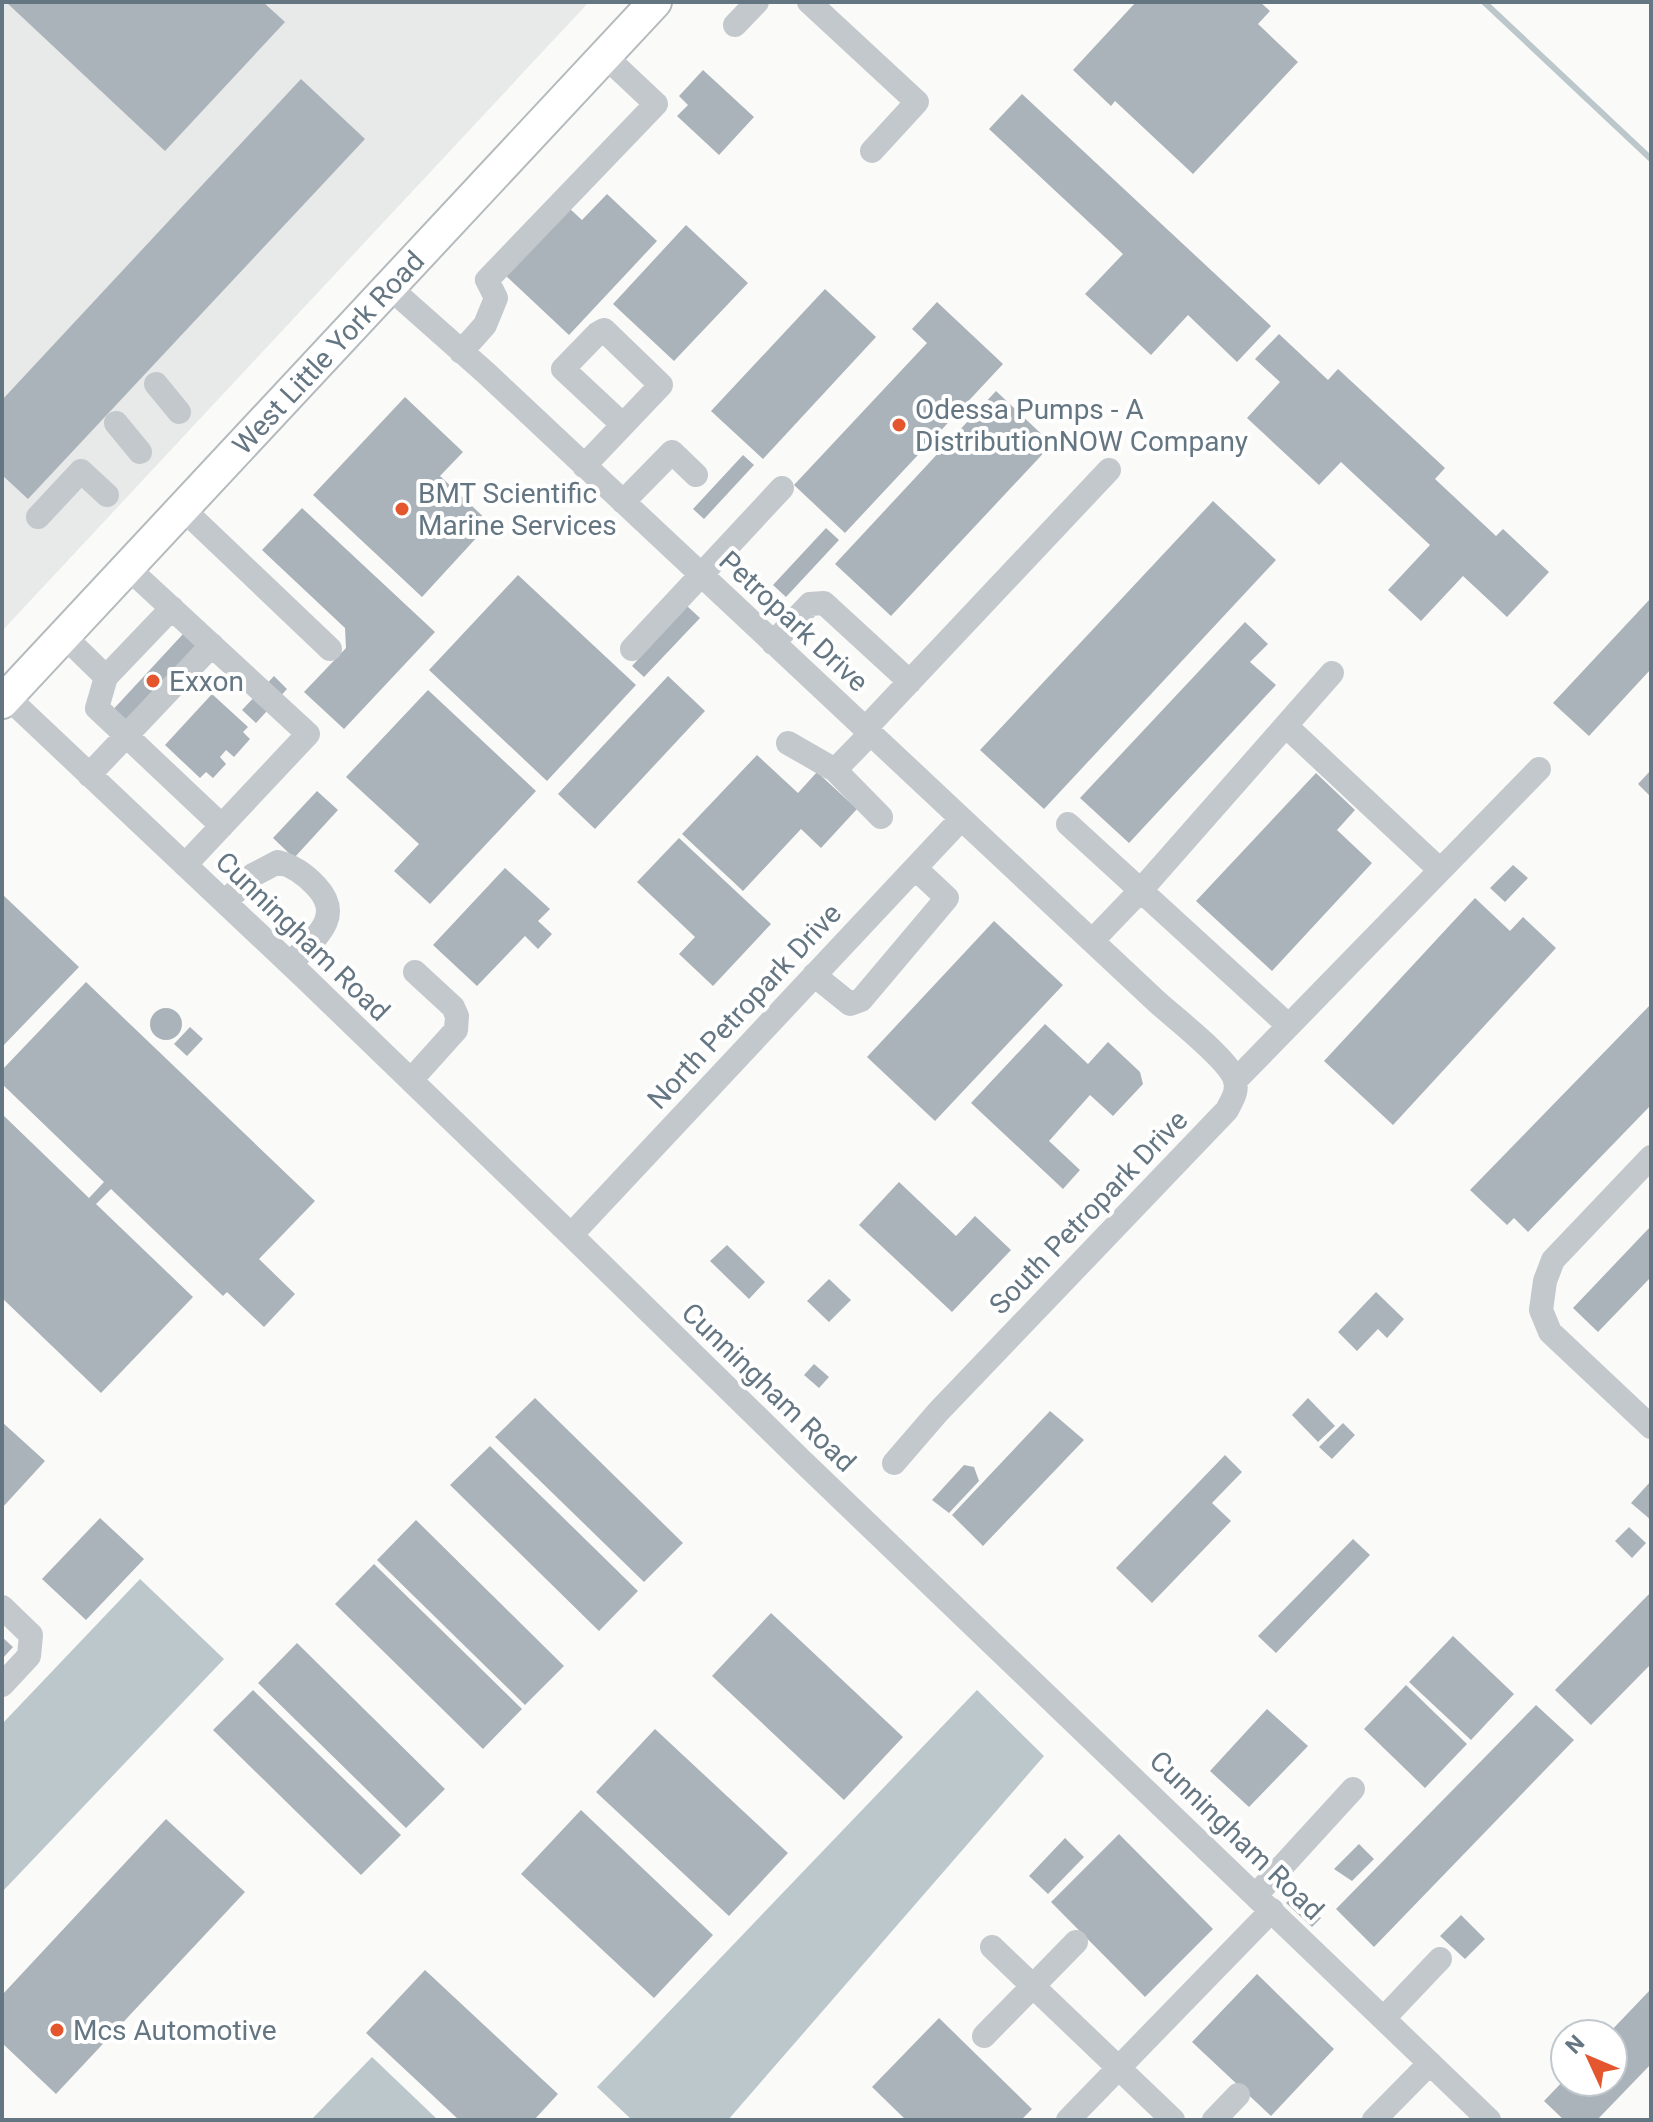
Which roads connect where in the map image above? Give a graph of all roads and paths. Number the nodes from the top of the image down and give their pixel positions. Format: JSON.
{"nodes":[{"id":1,"x":655,"y":2,"type":"edge"},
{"id":2,"x":757,"y":2,"type":"edge"},
{"id":3,"x":809,"y":2,"type":"edge"},
{"id":4,"x":735,"y":25,"type":"dead end"},
{"id":5,"x":605,"y":56,"type":"junction"},
{"id":6,"x":872,"y":151,"type":"dead end"},
{"id":7,"x":389,"y":287,"type":"junction"},
{"id":8,"x":461,"y":352,"type":"junction"},
{"id":9,"x":156,"y":384,"type":"dead end"},
{"id":10,"x":179,"y":412,"type":"dead end"},
{"id":11,"x":116,"y":423,"type":"dead end"},
{"id":12,"x":623,"y":425,"type":"dead end"},
{"id":13,"x":140,"y":452,"type":"dead end"},
{"id":14,"x":584,"y":466,"type":"junction"},
{"id":15,"x":1109,"y":470,"type":"dead end"},
{"id":16,"x":696,"y":475,"type":"dead end"},
{"id":17,"x":782,"y":488,"type":"dead end"},
{"id":18,"x":107,"y":495,"type":"dead end"},
{"id":19,"x":623,"y":502,"type":"junction"},
{"id":20,"x":183,"y":509,"type":"junction"},
{"id":21,"x":38,"y":517,"type":"dead end"},
{"id":22,"x":128,"y":568,"type":"junction"},
{"id":23,"x":701,"y":575,"type":"junction"},
{"id":24,"x":172,"y":608,"type":"junction"},
{"id":25,"x":64,"y":636,"type":"junction"},
{"id":26,"x":773,"y":643,"type":"junction"},
{"id":27,"x":212,"y":645,"type":"junction"},
{"id":28,"x":330,"y":649,"type":"dead end"},
{"id":29,"x":632,"y":649,"type":"dead end"},
{"id":30,"x":1332,"y":673,"type":"dead end"},
{"id":31,"x":106,"y":677,"type":"junction"},
{"id":32,"x":910,"y":682,"type":"junction"},
{"id":33,"x":4,"y":697,"type":"edge"},
{"id":34,"x":1286,"y":726,"type":"junction"},
{"id":35,"x":868,"y":732,"type":"junction"},
{"id":36,"x":126,"y":736,"type":"junction"},
{"id":37,"x":788,"y":743,"type":"dead end"},
{"id":38,"x":1539,"y":769,"type":"dead end"},
{"id":39,"x":835,"y":770,"type":"junction"},
{"id":40,"x":89,"y":775,"type":"junction"},
{"id":41,"x":881,"y":817,"type":"dead end"},
{"id":42,"x":961,"y":819,"type":"junction"},
{"id":43,"x":1068,"y":824,"type":"dead end"},
{"id":44,"x":222,"y":826,"type":"junction"},
{"id":45,"x":185,"y":865,"type":"junction"},
{"id":46,"x":915,"y":868,"type":"junction"},
{"id":47,"x":1440,"y":870,"type":"junction"},
{"id":48,"x":1141,"y":890,"type":"junction"},
{"id":49,"x":225,"y":902,"type":"junction"},
{"id":50,"x":1092,"y":941,"type":"junction"},
{"id":51,"x":290,"y":964,"type":"junction"},
{"id":52,"x":415,"y":972,"type":"dead end"},
{"id":53,"x":814,"y":975,"type":"junction"},
{"id":54,"x":1289,"y":1026,"type":"junction"},
{"id":55,"x":411,"y":1080,"type":"junction"},
{"id":56,"x":1235,"y":1081,"type":"junction"},
{"id":57,"x":1651,"y":1157,"type":"edge"},
{"id":58,"x":571,"y":1235,"type":"junction"},
{"id":59,"x":1651,"y":1427,"type":"edge"},
{"id":60,"x":894,"y":1463,"type":"dead end"},
{"id":61,"x":2,"y":1607,"type":"edge"},
{"id":62,"x":2,"y":1685,"type":"edge"},
{"id":63,"x":1353,"y":1789,"type":"dead end"},
{"id":64,"x":1264,"y":1903,"type":"junction"},
{"id":65,"x":1076,"y":1942,"type":"dead end"},
{"id":66,"x":992,"y":1947,"type":"dead end"},
{"id":67,"x":1440,"y":1959,"type":"dead end"},
{"id":68,"x":1033,"y":1986,"type":"junction"},
{"id":69,"x":1384,"y":2018,"type":"junction"},
{"id":70,"x":984,"y":2036,"type":"dead end"},
{"id":71,"x":1430,"y":2063,"type":"junction"},
{"id":72,"x":1119,"y":2068,"type":"junction"},
{"id":73,"x":1238,"y":2095,"type":"dead end"},
{"id":74,"x":1068,"y":2120,"type":"edge"},
{"id":75,"x":1173,"y":2120,"type":"edge"},
{"id":76,"x":1214,"y":2120,"type":"edge"},
{"id":77,"x":1374,"y":2120,"type":"edge"},
{"id":78,"x":1489,"y":2120,"type":"edge"}],
"edges":[{"from":1,"to":5,"type":"main road","name":"West Little York Road"},
{"from":2,"to":4,"type":"street"},
{"from":3,"to":6,"type":"street"},
{"from":5,"to":7,"type":"main road","name":"West Little York Road"},
{"from":5,"to":8,"type":"street"},
{"from":7,"to":8,"type":"street","name":"Petropark Drive"},
{"from":7,"to":20,"type":"main road","name":"West Little York Road"},
{"from":8,"to":14,"type":"street","name":"Petropark Drive"},
{"from":9,"to":10,"type":"street"},
{"from":11,"to":13,"type":"street"},
{"from":12,"to":14,"type":"street"},
{"from":14,"to":19,"type":"street","name":"Petropark Drive"},
{"from":15,"to":32,"type":"street"},
{"from":16,"to":19,"type":"street"},
{"from":17,"to":23,"type":"street"},
{"from":18,"to":21,"type":"street"},
{"from":19,"to":23,"type":"street","name":"Petropark Drive"},
{"from":20,"to":22,"type":"main road","name":"West Little York Road"},
{"from":20,"to":28,"type":"street"},
{"from":22,"to":24,"type":"street"},
{"from":22,"to":25,"type":"main road","name":"West Little York Road"},
{"from":23,"to":26,"type":"street","name":"Petropark Drive"},
{"from":23,"to":29,"type":"street"},
{"from":24,"to":27,"type":"street"},
{"from":24,"to":31,"type":"street"},
{"from":25,"to":31,"type":"street"},
{"from":25,"to":33,"type":"main road","name":"West Little York Road"},
{"from":26,"to":32,"type":"street"},
{"from":26,"to":35,"type":"street","name":"Petropark Drive"},
{"from":27,"to":36,"type":"street"},
{"from":27,"to":44,"type":"street"},
{"from":30,"to":34,"type":"street"},
{"from":31,"to":36,"type":"street"},
{"from":32,"to":35,"type":"street"},
{"from":33,"to":40,"type":"street","name":"Cunningham Road"},
{"from":34,"to":47,"type":"street"},
{"from":34,"to":48,"type":"street"},
{"from":35,"to":39,"type":"street"},
{"from":35,"to":42,"type":"street","name":"Petropark Drive"},
{"from":36,"to":40,"type":"street"},
{"from":36,"to":44,"type":"street"},
{"from":37,"to":39,"type":"street"},
{"from":38,"to":47,"type":"street"},
{"from":39,"to":41,"type":"street"},
{"from":40,"to":45,"type":"street","name":"Cunningham Road"},
{"from":42,"to":46,"type":"street","name":"North Petropark Drive"},
{"from":42,"to":50,"type":"street","name":"Petropark Drive"},
{"from":43,"to":48,"type":"street"},
{"from":44,"to":45,"type":"street"},
{"from":45,"to":49,"type":"street","name":"Cunningham Road"},
{"from":46,"to":53,"type":"street","name":"North Petropark Drive"},
{"from":46,"to":53,"type":"street"},
{"from":47,"to":54,"type":"street"},
{"from":48,"to":50,"type":"street"},
{"from":48,"to":54,"type":"street"},
{"from":49,"to":51,"type":"street","name":"Cunningham Road"},
{"from":49,"to":51,"type":"street"},
{"from":50,"to":56,"type":"street","name":"Petropark Drive"},
{"from":51,"to":55,"type":"street","name":"Cunningham Road"},
{"from":52,"to":55,"type":"street"},
{"from":53,"to":58,"type":"street","name":"North Petropark Drive"},
{"from":54,"to":56,"type":"street"},
{"from":55,"to":58,"type":"street","name":"Cunningham Road"},
{"from":56,"to":60,"type":"street","name":"South Petropark Drive"},
{"from":57,"to":59,"type":"street"},
{"from":58,"to":64,"type":"street","name":"Cunningham Road"},
{"from":61,"to":62,"type":"street"},
{"from":63,"to":64,"type":"street"},
{"from":64,"to":69,"type":"street","name":"Cunningham Road"},
{"from":64,"to":72,"type":"street"},
{"from":65,"to":68,"type":"street"},
{"from":66,"to":68,"type":"street"},
{"from":67,"to":69,"type":"street"},
{"from":68,"to":70,"type":"street"},
{"from":68,"to":72,"type":"street"},
{"from":69,"to":71,"type":"street","name":"Cunningham Road"},
{"from":71,"to":77,"type":"street"},
{"from":71,"to":78,"type":"street","name":"Cunningham Road"},
{"from":72,"to":74,"type":"street"},
{"from":72,"to":75,"type":"street"},
{"from":73,"to":76,"type":"street"}]}
